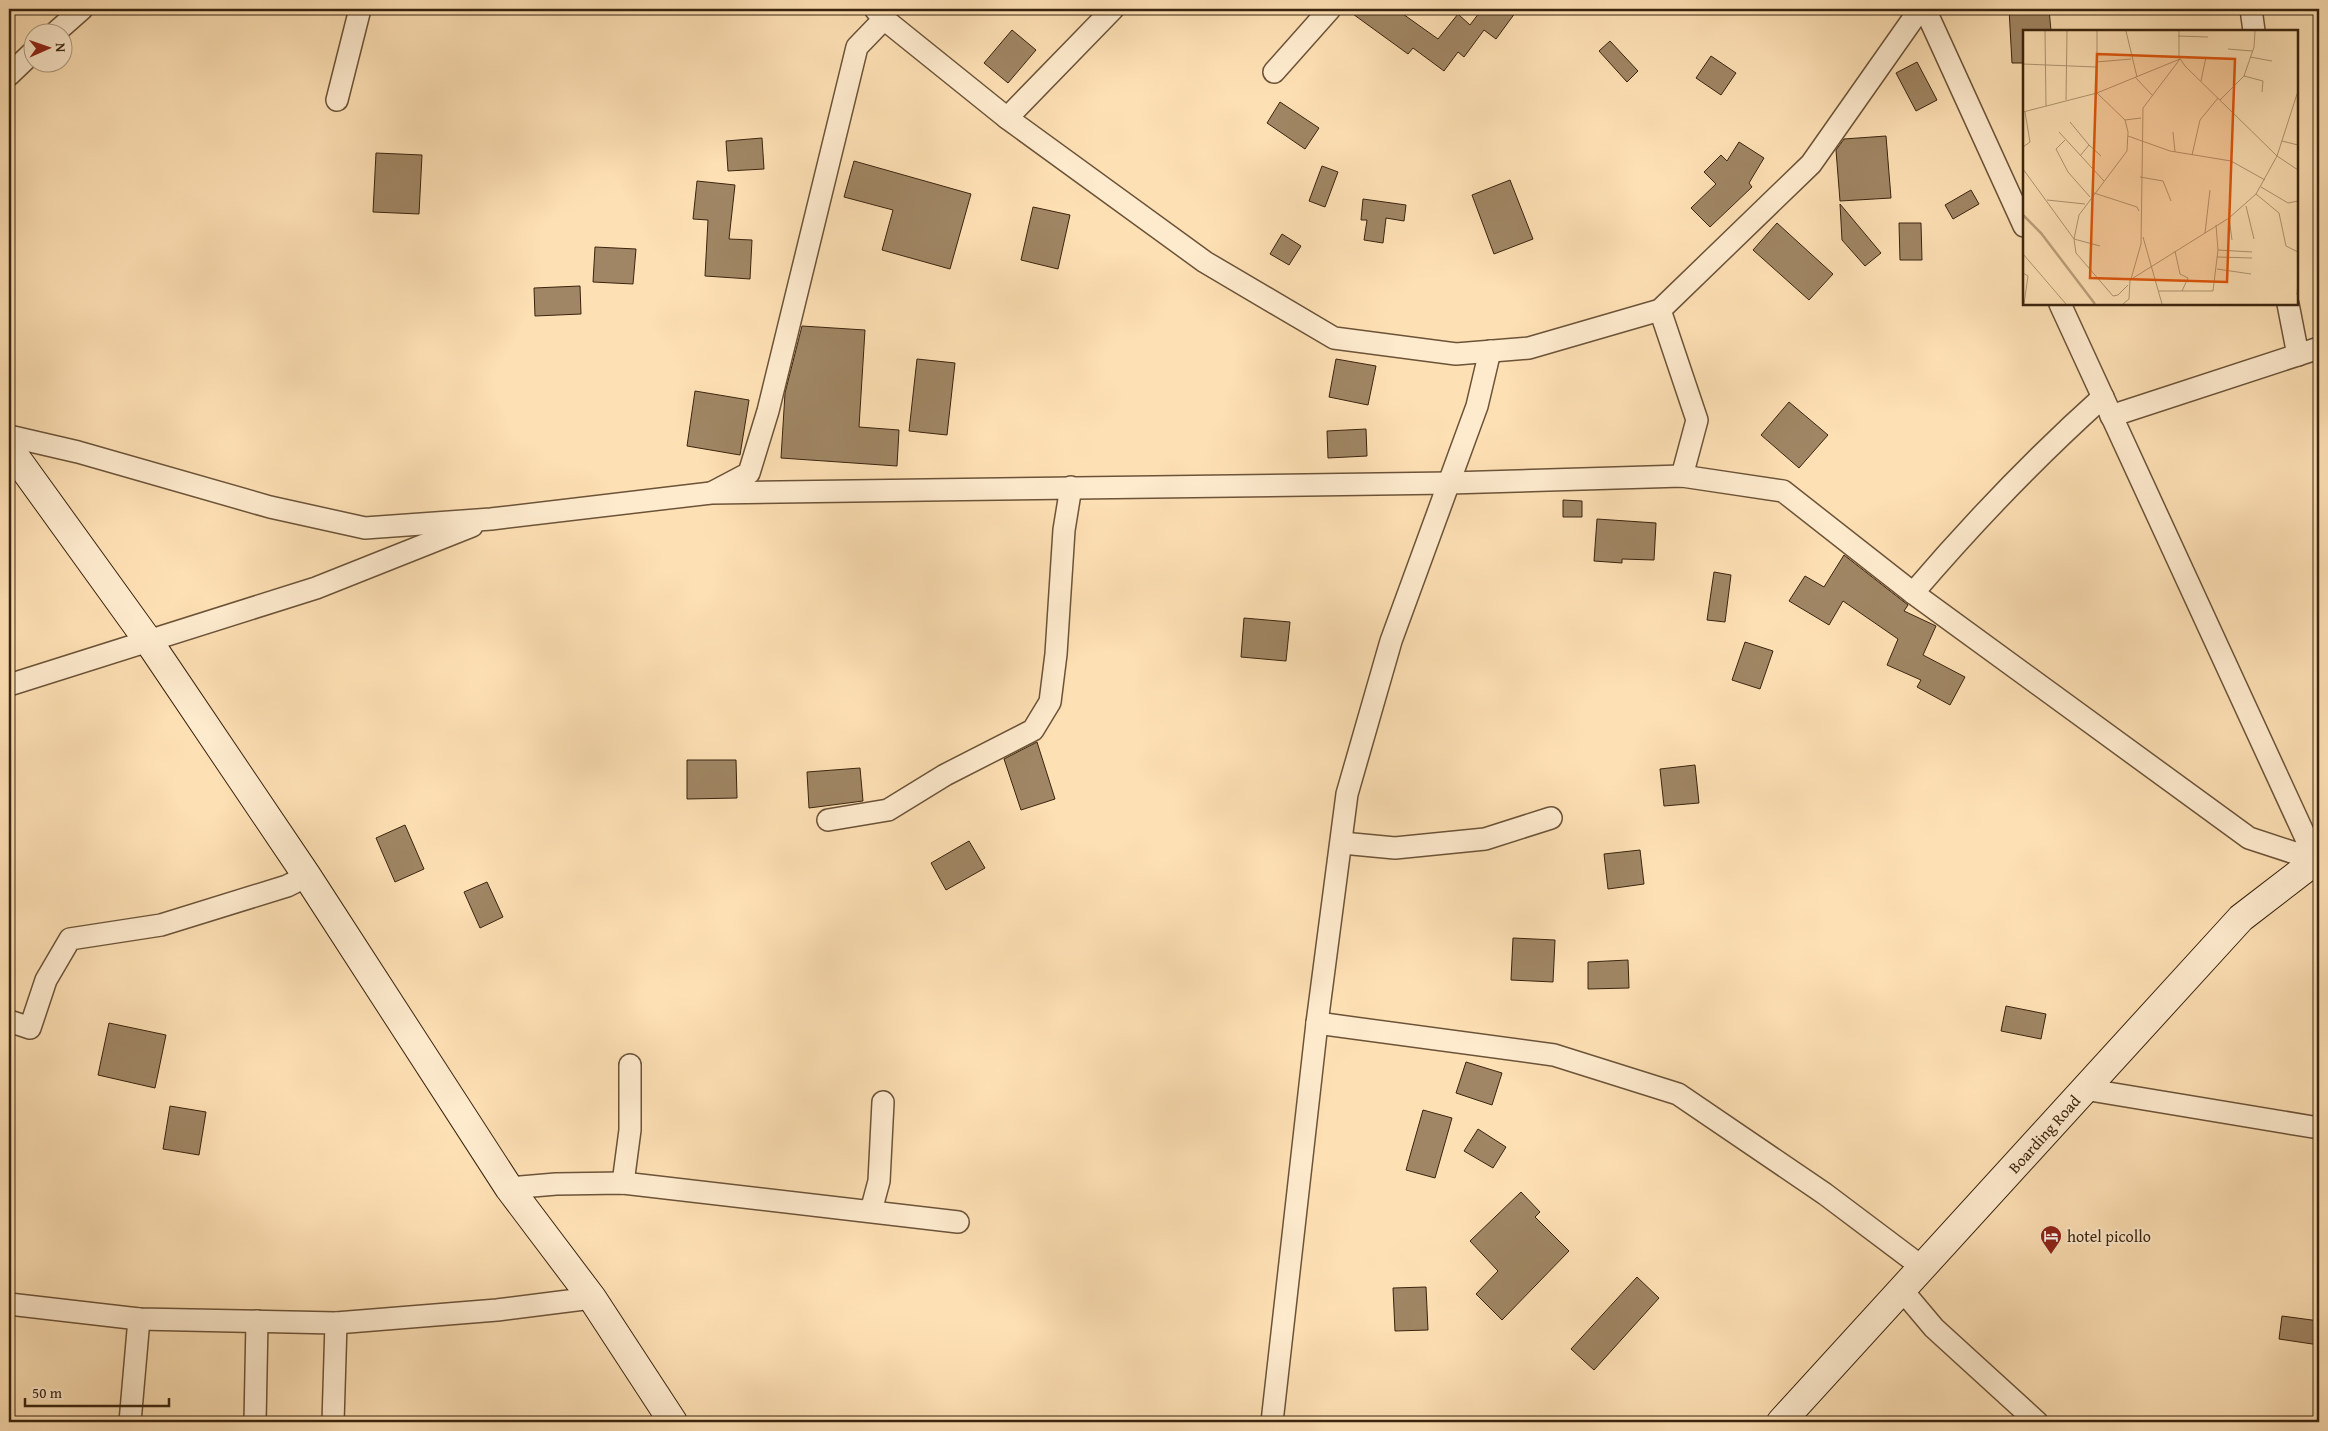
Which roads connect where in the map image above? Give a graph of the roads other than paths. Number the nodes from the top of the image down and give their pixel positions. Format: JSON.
{"nodes":[{"id":1,"x":82,"y":9,"type":"edge"},
{"id":2,"x":360,"y":9,"type":"edge"},
{"id":3,"x":1113,"y":9,"type":"edge"},
{"id":4,"x":1330,"y":9,"type":"edge"},
{"id":5,"x":1920,"y":9,"type":"edge"},
{"id":6,"x":1924,"y":9,"type":"edge"},
{"id":7,"x":2251,"y":9,"type":"edge"},
{"id":8,"x":880,"y":14,"type":"edge"},
{"id":9,"x":67,"y":22,"type":"edge"},
{"id":10,"x":2254,"y":30,"type":"edge"},
{"id":11,"x":22,"y":63,"type":"edge"},
{"id":12,"x":1274,"y":72,"type":"dead end"},
{"id":13,"x":9,"y":75,"type":"edge"},
{"id":14,"x":337,"y":100,"type":"dead end"},
{"id":15,"x":1007,"y":118,"type":"junction"},
{"id":16,"x":2023,"y":224,"type":"edge"},
{"id":17,"x":2060,"y":305,"type":"edge"},
{"id":18,"x":2288,"y":305,"type":"edge"},
{"id":19,"x":1660,"y":310,"type":"junction"},
{"id":20,"x":2319,"y":348,"type":"edge"},
{"id":21,"x":1490,"y":351,"type":"junction"},
{"id":22,"x":2298,"y":355,"type":"junction"},
{"id":23,"x":2103,"y":397,"type":"junction"},
{"id":24,"x":2112,"y":416,"type":"junction"},
{"id":25,"x":9,"y":436,"type":"edge"},
{"id":26,"x":9,"y":448,"type":"edge"},
{"id":27,"x":1682,"y":476,"type":"junction"},
{"id":28,"x":1450,"y":483,"type":"junction"},
{"id":29,"x":1071,"y":487,"type":"junction"},
{"id":30,"x":711,"y":493,"type":"junction"},
{"id":31,"x":491,"y":519,"type":"junction"},
{"id":32,"x":1913,"y":593,"type":"junction"},
{"id":33,"x":148,"y":642,"type":"junction"},
{"id":34,"x":9,"y":685,"type":"edge"},
{"id":35,"x":1551,"y":818,"type":"dead end"},
{"id":36,"x":828,"y":820,"type":"dead end"},
{"id":37,"x":1342,"y":843,"type":"junction"},
{"id":38,"x":2318,"y":859,"type":"edge"},
{"id":39,"x":307,"y":876,"type":"junction"},
{"id":40,"x":9,"y":1021,"type":"edge"},
{"id":41,"x":1317,"y":1023,"type":"junction"},
{"id":42,"x":630,"y":1065,"type":"dead end"},
{"id":43,"x":2084,"y":1089,"type":"junction"},
{"id":44,"x":883,"y":1102,"type":"dead end"},
{"id":45,"x":2319,"y":1128,"type":"edge"},
{"id":46,"x":623,"y":1184,"type":"junction"},
{"id":47,"x":509,"y":1188,"type":"junction"},
{"id":48,"x":871,"y":1211,"type":"junction"},
{"id":49,"x":958,"y":1222,"type":"dead end"},
{"id":50,"x":1922,"y":1267,"type":"junction"},
{"id":51,"x":1902,"y":1290,"type":"junction"},
{"id":52,"x":592,"y":1298,"type":"junction"},
{"id":53,"x":9,"y":1304,"type":"edge"},
{"id":54,"x":139,"y":1318,"type":"junction"},
{"id":55,"x":257,"y":1321,"type":"junction"},
{"id":56,"x":336,"y":1323,"type":"junction"},
{"id":57,"x":130,"y":1422,"type":"edge"},
{"id":58,"x":255,"y":1422,"type":"edge"},
{"id":59,"x":333,"y":1422,"type":"edge"},
{"id":60,"x":673,"y":1422,"type":"edge"},
{"id":61,"x":1272,"y":1422,"type":"edge"},
{"id":62,"x":1781,"y":1422,"type":"edge"},
{"id":63,"x":2037,"y":1422,"type":"edge"}],
"edges":[{"from":1,"to":9,"type":"street"},
{"from":2,"to":14,"type":"street"},
{"from":3,"to":15,"type":"street"},
{"from":4,"to":12,"type":"street"},
{"from":5,"to":19,"type":"street"},
{"from":6,"to":16,"type":"street"},
{"from":7,"to":10,"type":"street"},
{"from":8,"to":15,"type":"street"},
{"from":8,"to":30,"type":"street"},
{"from":11,"to":13,"type":"street"},
{"from":15,"to":21,"type":"street"},
{"from":17,"to":23,"type":"street"},
{"from":18,"to":22,"type":"street"},
{"from":19,"to":21,"type":"street"},
{"from":19,"to":27,"type":"street"},
{"from":20,"to":22,"type":"street"},
{"from":21,"to":28,"type":"street"},
{"from":22,"to":24,"type":"street"},
{"from":23,"to":24,"type":"street"},
{"from":23,"to":32,"type":"street"},
{"from":24,"to":38,"type":"street"},
{"from":25,"to":31,"type":"street"},
{"from":26,"to":33,"type":"main road"},
{"from":27,"to":28,"type":"street"},
{"from":27,"to":32,"type":"street"},
{"from":28,"to":29,"type":"street"},
{"from":28,"to":37,"type":"street"},
{"from":29,"to":30,"type":"street"},
{"from":29,"to":36,"type":"street"},
{"from":30,"to":31,"type":"street"},
{"from":31,"to":33,"type":"street"},
{"from":32,"to":38,"type":"street"},
{"from":33,"to":34,"type":"street"},
{"from":33,"to":39,"type":"main road"},
{"from":35,"to":37,"type":"street"},
{"from":37,"to":41,"type":"street"},
{"from":38,"to":43,"type":"main road","name":"Boarding Road"},
{"from":39,"to":40,"type":"street"},
{"from":39,"to":47,"type":"main road"},
{"from":41,"to":50,"type":"street"},
{"from":41,"to":61,"type":"street"},
{"from":42,"to":46,"type":"street"},
{"from":43,"to":45,"type":"street"},
{"from":43,"to":50,"type":"main road","name":"Boarding Road"},
{"from":44,"to":48,"type":"street"},
{"from":46,"to":47,"type":"street"},
{"from":46,"to":48,"type":"street"},
{"from":47,"to":52,"type":"main road"},
{"from":48,"to":49,"type":"street"},
{"from":50,"to":51,"type":"main road","name":"Boarding Road"},
{"from":51,"to":62,"type":"main road","name":"Boarding Road"},
{"from":51,"to":63,"type":"street"},
{"from":52,"to":56,"type":"street"},
{"from":52,"to":60,"type":"main road"},
{"from":53,"to":54,"type":"street"},
{"from":54,"to":55,"type":"street"},
{"from":54,"to":57,"type":"street"},
{"from":55,"to":56,"type":"street"},
{"from":55,"to":58,"type":"street"},
{"from":56,"to":59,"type":"street"}]}
